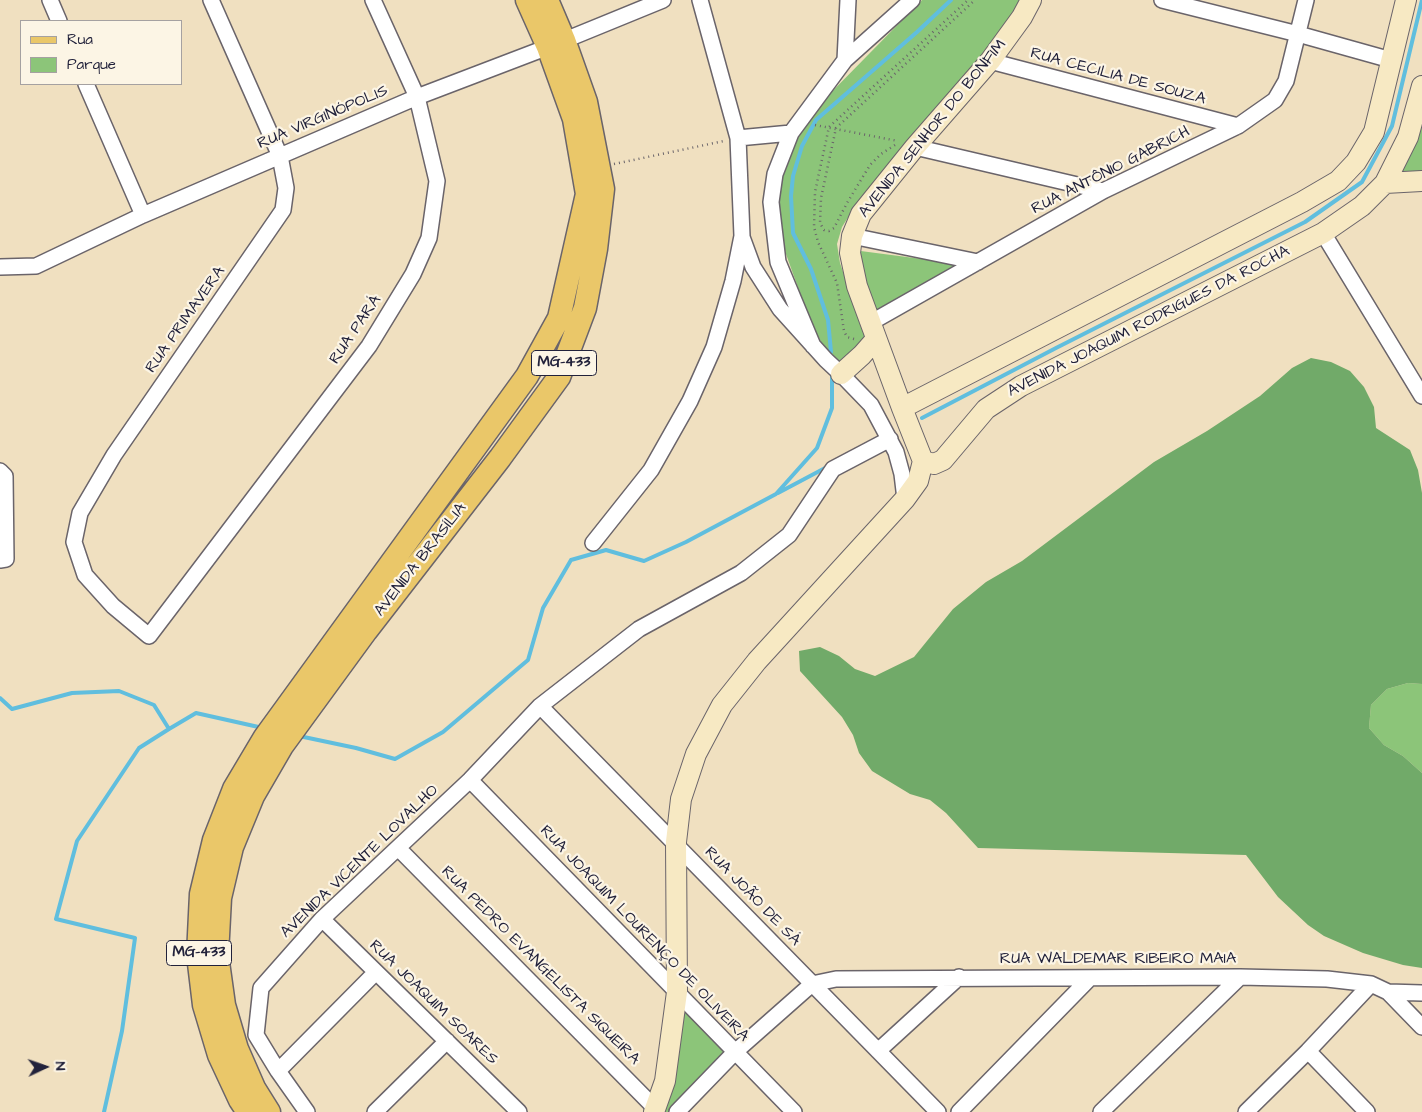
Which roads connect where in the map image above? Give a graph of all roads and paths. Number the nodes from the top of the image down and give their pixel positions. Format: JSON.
{"nodes":[{"id":1,"x":50,"y":0,"type":"edge"},
{"id":2,"x":211,"y":0,"type":"edge"},
{"id":3,"x":373,"y":0,"type":"edge"},
{"id":4,"x":527,"y":0,"type":"edge"},
{"id":5,"x":547,"y":0,"type":"edge"},
{"id":6,"x":663,"y":0,"type":"edge"},
{"id":7,"x":700,"y":0,"type":"edge"},
{"id":8,"x":848,"y":0,"type":"edge"},
{"id":9,"x":912,"y":0,"type":"edge"},
{"id":10,"x":968,"y":0,"type":"edge"},
{"id":11,"x":974,"y":0,"type":"edge"},
{"id":12,"x":1032,"y":0,"type":"edge"},
{"id":13,"x":1162,"y":0,"type":"edge"},
{"id":14,"x":1306,"y":0,"type":"edge"},
{"id":15,"x":1406,"y":0,"type":"edge"},
{"id":16,"x":59,"y":20,"type":"edge"},
{"id":17,"x":1298,"y":34,"type":"junction"},
{"id":18,"x":556,"y":44,"type":"junction"},
{"id":19,"x":845,"y":60,"type":"junction"},
{"id":20,"x":1391,"y":60,"type":"junction"},
{"id":21,"x":990,"y":61,"type":"junction"},
{"id":22,"x":86,"y":85,"type":"edge"},
{"id":23,"x":1422,"y":86,"type":"edge"},
{"id":24,"x":417,"y":97,"type":"junction"},
{"id":25,"x":817,"y":125,"type":"dead end"},
{"id":26,"x":1238,"y":126,"type":"junction"},
{"id":27,"x":829,"y":127,"type":"junction"},
{"id":28,"x":836,"y":128,"type":"junction"},
{"id":29,"x":791,"y":133,"type":"junction"},
{"id":30,"x":738,"y":138,"type":"junction"},
{"id":31,"x":916,"y":147,"type":"junction"},
{"id":32,"x":280,"y":156,"type":"junction"},
{"id":33,"x":599,"y":168,"type":"junction"},
{"id":34,"x":1422,"y":182,"type":"edge"},
{"id":35,"x":1385,"y":183,"type":"junction"},
{"id":36,"x":1103,"y":192,"type":"junction"},
{"id":37,"x":848,"y":213,"type":"dead end"},
{"id":38,"x":143,"y":215,"type":"junction"},
{"id":39,"x":846,"y":231,"type":"junction"},
{"id":40,"x":1323,"y":233,"type":"junction"},
{"id":41,"x":742,"y":236,"type":"junction"},
{"id":42,"x":978,"y":262,"type":"junction"},
{"id":43,"x":0,"y":267,"type":"edge"},
{"id":44,"x":839,"y":278,"type":"dead end"},
{"id":45,"x":844,"y":294,"type":"dead end"},
{"id":46,"x":867,"y":332,"type":"junction"},
{"id":47,"x":813,"y":346,"type":"junction"},
{"id":48,"x":841,"y":374,"type":"junction"},
{"id":49,"x":1422,"y":396,"type":"edge"},
{"id":50,"x":902,"y":408,"type":"junction"},
{"id":51,"x":893,"y":445,"type":"junction"},
{"id":52,"x":923,"y":461,"type":"junction"},
{"id":53,"x":0,"y":471,"type":"edge"},
{"id":54,"x":905,"y":499,"type":"junction"},
{"id":55,"x":593,"y":543,"type":"dead end"},
{"id":56,"x":0,"y":560,"type":"edge"},
{"id":57,"x":358,"y":626,"type":"junction"},
{"id":58,"x":150,"y":636,"type":"joint"},
{"id":59,"x":540,"y":706,"type":"junction"},
{"id":60,"x":470,"y":780,"type":"junction"},
{"id":61,"x":243,"y":793,"type":"junction"},
{"id":62,"x":676,"y":842,"type":"junction"},
{"id":63,"x":398,"y":848,"type":"junction"},
{"id":64,"x":322,"y":919,"type":"junction"},
{"id":65,"x":376,"y":972,"type":"junction"},
{"id":66,"x":958,"y":977,"type":"junction"},
{"id":67,"x":1090,"y":978,"type":"junction"},
{"id":68,"x":1240,"y":978,"type":"junction"},
{"id":69,"x":812,"y":984,"type":"junction"},
{"id":70,"x":1371,"y":984,"type":"junction"},
{"id":71,"x":677,"y":992,"type":"junction"},
{"id":72,"x":1388,"y":992,"type":"junction"},
{"id":73,"x":1422,"y":994,"type":"edge"},
{"id":74,"x":1422,"y":1027,"type":"edge"},
{"id":75,"x":447,"y":1041,"type":"junction"},
{"id":76,"x":1308,"y":1051,"type":"junction"},
{"id":77,"x":735,"y":1052,"type":"junction"},
{"id":78,"x":878,"y":1052,"type":"junction"},
{"id":79,"x":278,"y":1071,"type":"junction"},
{"id":80,"x":655,"y":1110,"type":"edge"},
{"id":81,"x":248,"y":1112,"type":"edge"},
{"id":82,"x":269,"y":1112,"type":"edge"},
{"id":83,"x":307,"y":1112,"type":"edge"},
{"id":84,"x":375,"y":1112,"type":"edge"},
{"id":85,"x":519,"y":1112,"type":"edge"},
{"id":86,"x":677,"y":1112,"type":"edge"},
{"id":87,"x":794,"y":1112,"type":"edge"},
{"id":88,"x":938,"y":1112,"type":"edge"},
{"id":89,"x":959,"y":1112,"type":"edge"},
{"id":90,"x":1101,"y":1112,"type":"edge"},
{"id":91,"x":1246,"y":1112,"type":"edge"},
{"id":92,"x":1367,"y":1112,"type":"edge"}],
"edges":[{"from":1,"to":16,"type":"street"},
{"from":2,"to":32,"type":"street","name":"RUA PRIMAVERA"},
{"from":3,"to":24,"type":"street","name":"RUA PARÁ"},
{"from":4,"to":18,"type":"main road","name":"AVENIDA BRASÍLIA","number":"MG-433"},
{"from":5,"to":18,"type":"main road","name":"AVENIDA BRASÍLIA","number":"MG-433"},
{"from":6,"to":18,"type":"street","name":"RUA VIRGINÓPOLIS"},
{"from":7,"to":30,"type":"street"},
{"from":8,"to":19,"type":"street"},
{"from":9,"to":19,"type":"street"},
{"from":10,"to":27,"type":"path"},
{"from":11,"to":28,"type":"path"},
{"from":12,"to":21,"type":"street","name":"AVENIDA SENHOR DO BONFIM"},
{"from":13,"to":17,"type":"street"},
{"from":14,"to":17,"type":"street","name":"RUA ANTÔNIO GABRICH"},
{"from":15,"to":20,"type":"street"},
{"from":17,"to":20,"type":"street"},
{"from":17,"to":26,"type":"street","name":"RUA ANTÔNIO GABRICH"},
{"from":18,"to":24,"type":"street","name":"RUA VIRGINÓPOLIS"},
{"from":18,"to":33,"type":"main road","name":"AVENIDA BRASÍLIA","number":"MG-433"},
{"from":18,"to":57,"type":"main road","name":"AVENIDA BRASÍLIA","number":"MG-433"},
{"from":19,"to":29,"type":"street"},
{"from":20,"to":50,"type":"street"},
{"from":21,"to":26,"type":"street","name":"RUA CECILIA DE SOUZA"},
{"from":21,"to":31,"type":"street","name":"AVENIDA SENHOR DO BONFIM"},
{"from":22,"to":38,"type":"street"},
{"from":23,"to":35,"type":"street","name":"AVENIDA JOAQUIM RODRIGUES DA ROCHA"},
{"from":24,"to":32,"type":"street","name":"RUA VIRGINÓPOLIS"},
{"from":24,"to":58,"type":"street","name":"RUA PARÁ"},
{"from":25,"to":27,"type":"path"},
{"from":26,"to":36,"type":"street","name":"RUA ANTÔNIO GABRICH"},
{"from":27,"to":28,"type":"path"},
{"from":27,"to":46,"type":"path"},
{"from":28,"to":28,"type":"path"},
{"from":29,"to":30,"type":"street"},
{"from":29,"to":47,"type":"street"},
{"from":30,"to":33,"type":"path"},
{"from":30,"to":41,"type":"street"},
{"from":31,"to":36,"type":"street"},
{"from":31,"to":39,"type":"street","name":"AVENIDA SENHOR DO BONFIM"},
{"from":32,"to":38,"type":"street","name":"RUA VIRGINÓPOLIS"},
{"from":32,"to":58,"type":"street","name":"RUA PRIMAVERA"},
{"from":33,"to":57,"type":"main road","name":"AVENIDA BRASÍLIA","number":"MG-433"},
{"from":34,"to":35,"type":"street"},
{"from":35,"to":40,"type":"street","name":"AVENIDA JOAQUIM RODRIGUES DA ROCHA"},
{"from":36,"to":42,"type":"street","name":"RUA ANTÔNIO GABRICH"},
{"from":37,"to":39,"type":"path"},
{"from":38,"to":43,"type":"street","name":"RUA VIRGINÓPOLIS"},
{"from":39,"to":42,"type":"street"},
{"from":39,"to":46,"type":"street","name":"AVENIDA SENHOR DO BONFIM"},
{"from":40,"to":49,"type":"street"},
{"from":40,"to":52,"type":"street","name":"AVENIDA JOAQUIM RODRIGUES DA ROCHA"},
{"from":41,"to":47,"type":"street"},
{"from":41,"to":55,"type":"street"},
{"from":42,"to":46,"type":"street","name":"RUA ANTÔNIO GABRICH"},
{"from":44,"to":45,"type":"path"},
{"from":46,"to":48,"type":"street"},
{"from":46,"to":50,"type":"street","name":"AVENIDA SENHOR DO BONFIM"},
{"from":47,"to":48,"type":"street"},
{"from":48,"to":51,"type":"street"},
{"from":50,"to":52,"type":"street","name":"AVENIDA SENHOR DO BONFIM"},
{"from":51,"to":52,"type":"street"},
{"from":51,"to":54,"type":"street"},
{"from":51,"to":59,"type":"street","name":"AVENIDA VICENTE LOVALHO"},
{"from":52,"to":54,"type":"street"},
{"from":53,"to":56,"type":"street"},
{"from":54,"to":62,"type":"street"},
{"from":57,"to":61,"type":"main road","name":"AVENIDA BRASÍLIA","number":"MG-433"},
{"from":59,"to":60,"type":"street","name":"AVENIDA VICENTE LOVALHO"},
{"from":59,"to":62,"type":"street","name":"RUA JOÃO DE SÁ"},
{"from":60,"to":63,"type":"street","name":"AVENIDA VICENTE LOVALHO"},
{"from":60,"to":71,"type":"street","name":"RUA JOAQUIM LOURENÇO DE OLIVEIRA"},
{"from":61,"to":81,"type":"main road","name":"AVENIDA BRASÍLIA","number":"MG-433"},
{"from":61,"to":82,"type":"main road","name":"AVENIDA BRASÍLIA","number":"MG-433"},
{"from":62,"to":69,"type":"street","name":"RUA JOÃO DE SÁ"},
{"from":62,"to":71,"type":"street"},
{"from":63,"to":64,"type":"street","name":"AVENIDA VICENTE LOVALHO"},
{"from":63,"to":80,"type":"street","name":"RUA PEDRO EVANGELISTA SIQUEIRA"},
{"from":64,"to":65,"type":"street","name":"RUA JOAQUIM SOARES"},
{"from":64,"to":79,"type":"street","name":"AVENIDA VICENTE LOVALHO"},
{"from":65,"to":75,"type":"street","name":"RUA JOAQUIM SOARES"},
{"from":65,"to":79,"type":"street"},
{"from":66,"to":67,"type":"street","name":"RUA WALDEMAR RIBEIRO MAIA"},
{"from":66,"to":69,"type":"street","name":"RUA WALDEMAR RIBEIRO MAIA"},
{"from":66,"to":78,"type":"street"},
{"from":67,"to":68,"type":"street","name":"RUA WALDEMAR RIBEIRO MAIA"},
{"from":67,"to":89,"type":"street"},
{"from":68,"to":70,"type":"street","name":"RUA WALDEMAR RIBEIRO MAIA"},
{"from":68,"to":90,"type":"street"},
{"from":69,"to":77,"type":"street"},
{"from":69,"to":78,"type":"street","name":"RUA JOÃO DE SÁ"},
{"from":70,"to":72,"type":"street","name":"RUA WALDEMAR RIBEIRO MAIA"},
{"from":70,"to":76,"type":"street"},
{"from":71,"to":77,"type":"street","name":"RUA JOAQUIM LOURENÇO DE OLIVEIRA"},
{"from":71,"to":80,"type":"street"},
{"from":72,"to":73,"type":"street","name":"RUA WALDEMAR RIBEIRO MAIA"},
{"from":72,"to":74,"type":"street"},
{"from":75,"to":84,"type":"street"},
{"from":75,"to":85,"type":"street","name":"RUA JOAQUIM SOARES"},
{"from":76,"to":91,"type":"street"},
{"from":76,"to":92,"type":"street"},
{"from":77,"to":86,"type":"street"},
{"from":77,"to":87,"type":"street","name":"RUA JOAQUIM LOURENÇO DE OLIVEIRA"},
{"from":78,"to":88,"type":"street","name":"RUA JOÃO DE SÁ"},
{"from":79,"to":83,"type":"street","name":"AVENIDA VICENTE LOVALHO"}]}
